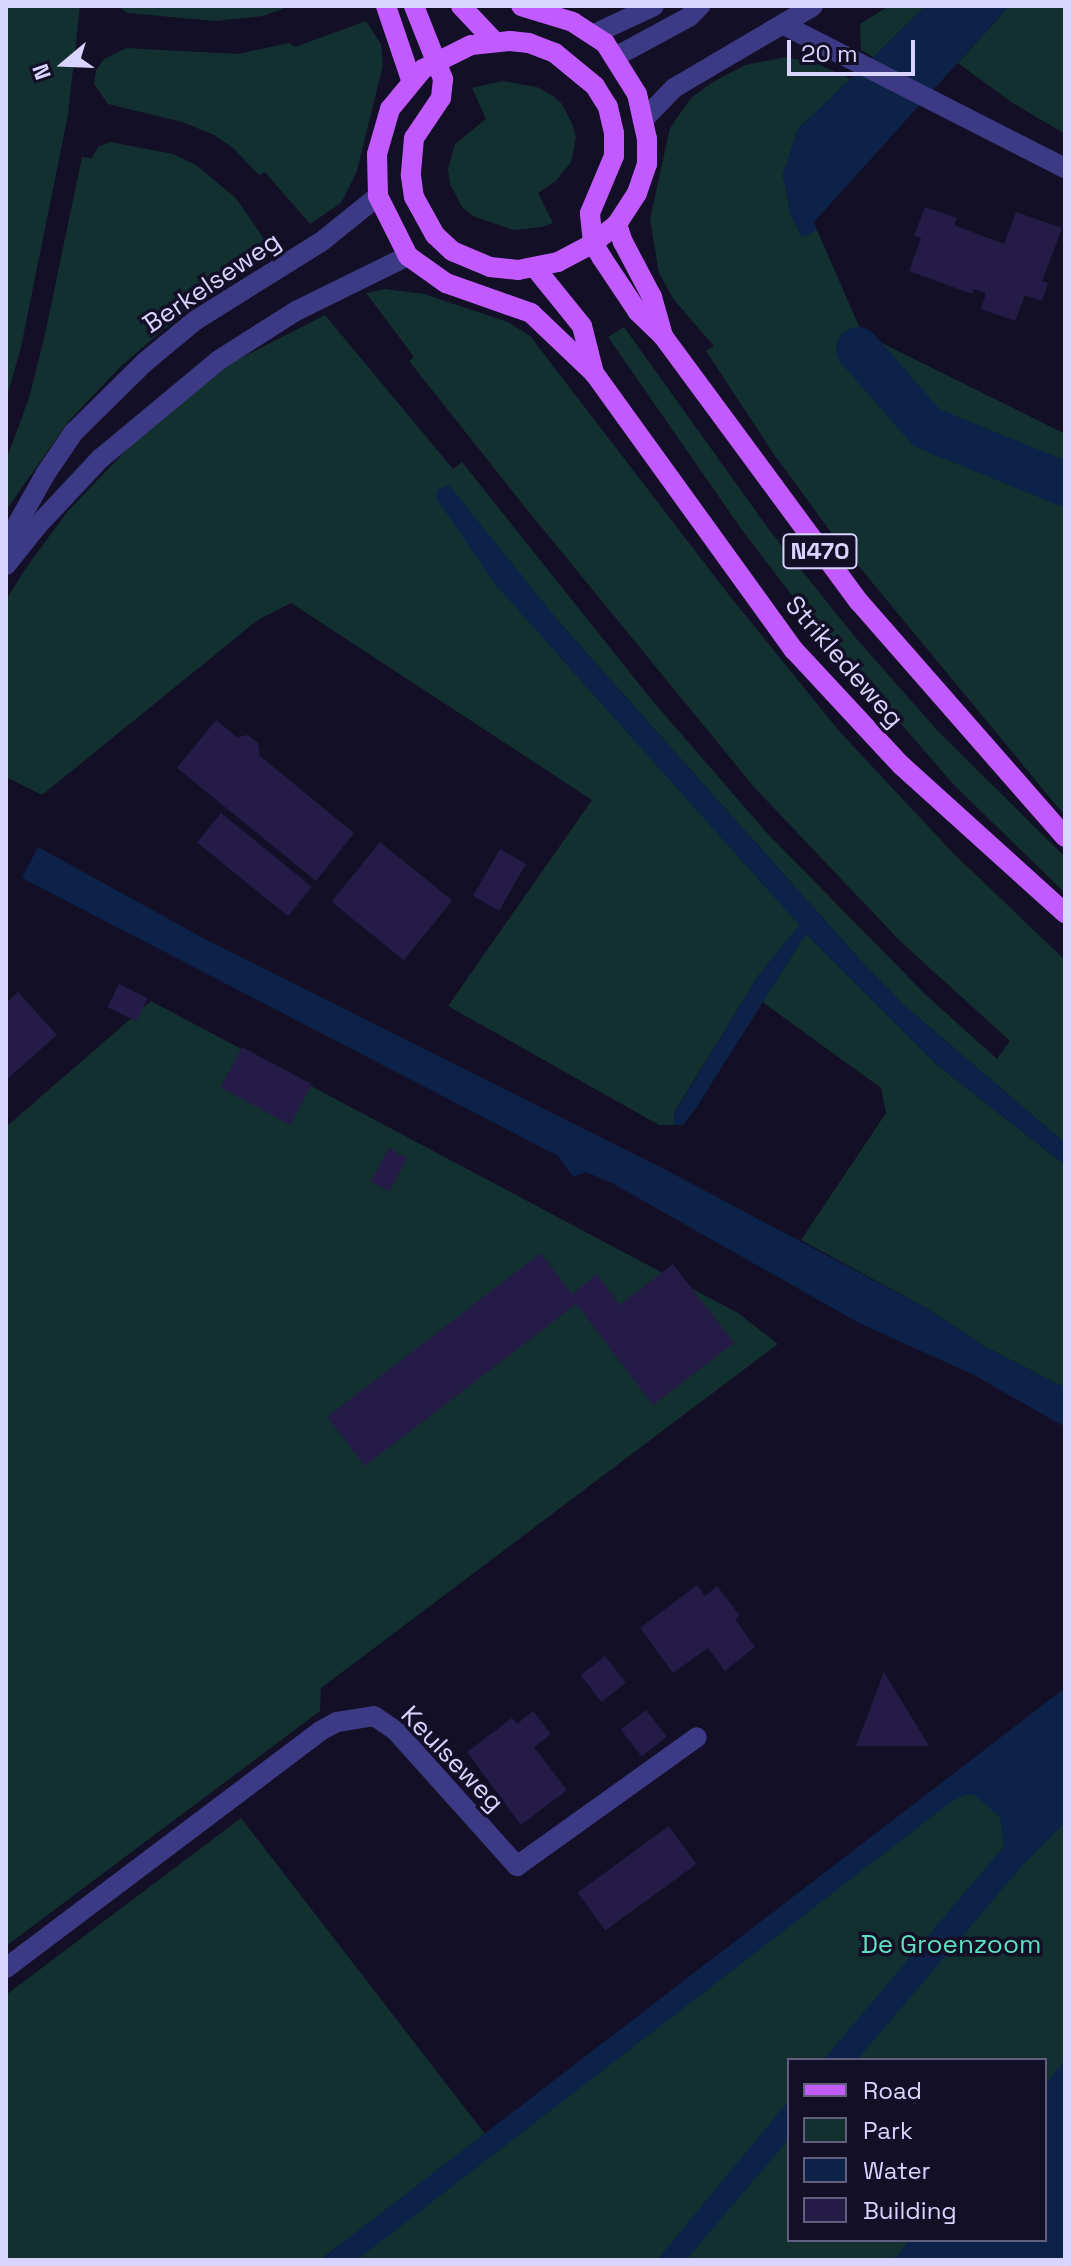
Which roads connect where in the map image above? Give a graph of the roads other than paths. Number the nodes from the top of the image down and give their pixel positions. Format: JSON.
{"nodes":[{"id":1,"x":386,"y":6,"type":"edge"},
{"id":2,"x":414,"y":6,"type":"edge"},
{"id":3,"x":461,"y":6,"type":"edge"},
{"id":4,"x":654,"y":6,"type":"edge"},
{"id":5,"x":700,"y":6,"type":"edge"},
{"id":6,"x":813,"y":6,"type":"edge"},
{"id":7,"x":523,"y":7,"type":"edge"},
{"id":8,"x":784,"y":25,"type":"junction"},
{"id":9,"x":594,"y":34,"type":"junction"},
{"id":10,"x":493,"y":40,"type":"junction"},
{"id":11,"x":615,"y":57,"type":"junction"},
{"id":12,"x":437,"y":59,"type":"junction"},
{"id":13,"x":578,"y":69,"type":"junction"},
{"id":14,"x":411,"y":80,"type":"junction"},
{"id":15,"x":644,"y":119,"type":"junction"},
{"id":16,"x":1065,"y":168,"type":"edge"},
{"id":17,"x":378,"y":196,"type":"junction"},
{"id":18,"x":617,"y":224,"type":"junction"},
{"id":19,"x":443,"y":243,"type":"junction"},
{"id":20,"x":593,"y":243,"type":"junction"},
{"id":21,"x":408,"y":256,"type":"junction"},
{"id":22,"x":536,"y":269,"type":"junction"},
{"id":23,"x":663,"y":336,"type":"junction"},
{"id":24,"x":594,"y":373,"type":"junction"},
{"id":25,"x":6,"y":544,"type":"edge"},
{"id":26,"x":6,"y":565,"type":"edge"},
{"id":27,"x":1065,"y":837,"type":"edge"},
{"id":28,"x":1065,"y":913,"type":"edge"},
{"id":29,"x":697,"y":1737,"type":"dead end"},
{"id":30,"x":6,"y":1968,"type":"edge"}],
"edges":[{"from":1,"to":14,"type":"main road"},
{"from":2,"to":12,"type":"main road"},
{"from":3,"to":10,"type":"main road"},
{"from":4,"to":9,"type":"street"},
{"from":5,"to":11,"type":"street"},
{"from":6,"to":8,"type":"street"},
{"from":7,"to":9,"type":"main road"},
{"from":8,"to":15,"type":"street"},
{"from":8,"to":16,"type":"street"},
{"from":9,"to":11,"type":"main road"},
{"from":10,"to":12,"type":"main road","number":"N470"},
{"from":10,"to":13,"type":"main road","number":"N470"},
{"from":11,"to":13,"type":"main road"},
{"from":11,"to":15,"type":"main road"},
{"from":12,"to":14,"type":"main road","number":"N470"},
{"from":12,"to":19,"type":"main road"},
{"from":13,"to":20,"type":"main road","number":"N470"},
{"from":14,"to":17,"type":"main road","number":"N470"},
{"from":15,"to":18,"type":"main road"},
{"from":17,"to":21,"type":"main road","number":"N470"},
{"from":17,"to":25,"type":"street","name":"Berkelseweg"},
{"from":18,"to":20,"type":"main road"},
{"from":18,"to":23,"type":"main road","name":"Strikledeweg","number":"N470"},
{"from":19,"to":21,"type":"main road"},
{"from":19,"to":22,"type":"main road"},
{"from":20,"to":22,"type":"main road"},
{"from":20,"to":23,"type":"main road","name":"Strikledeweg","number":"N470"},
{"from":21,"to":24,"type":"main road","name":"Strikledeweg","number":"N470"},
{"from":21,"to":26,"type":"street"},
{"from":22,"to":24,"type":"main road","name":"Strikledeweg","number":"N470"},
{"from":23,"to":27,"type":"main road","name":"Strikledeweg","number":"N470"},
{"from":24,"to":28,"type":"main road","name":"Strikledeweg","number":"N470"},
{"from":29,"to":30,"type":"street","name":"Keulseweg"}]}
